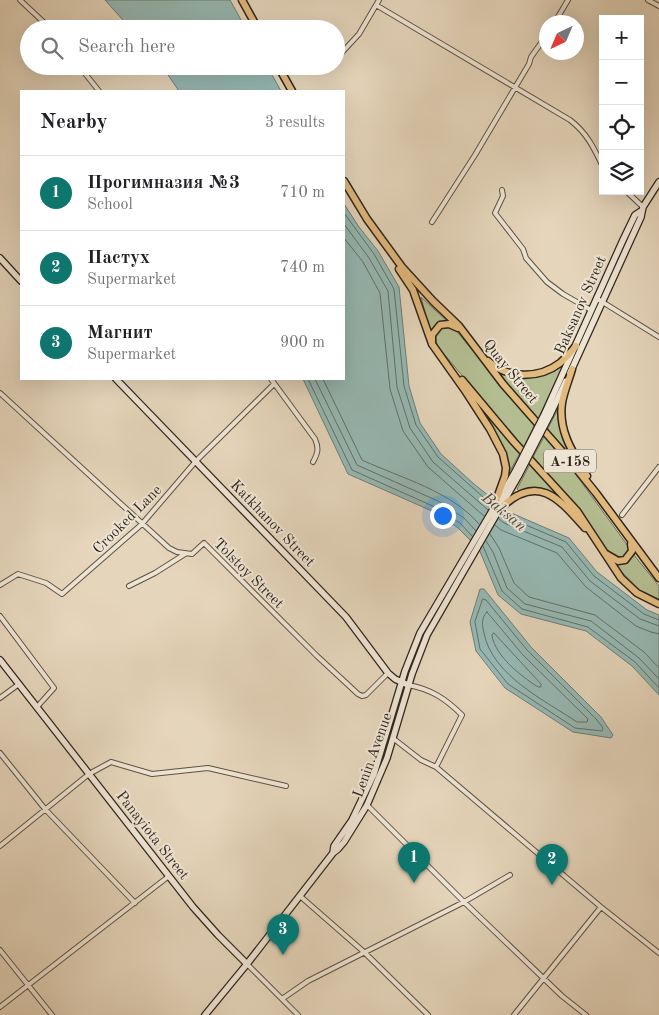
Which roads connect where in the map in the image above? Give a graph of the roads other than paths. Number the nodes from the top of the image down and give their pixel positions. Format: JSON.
{"nodes":[{"id":1,"x":20,"y":0,"type":"edge"},
{"id":2,"x":242,"y":0,"type":"edge"},
{"id":3,"x":379,"y":0,"type":"edge"},
{"id":4,"x":568,"y":0,"type":"edge"},
{"id":5,"x":648,"y":0,"type":"edge"},
{"id":6,"x":376,"y":5,"type":"junction"},
{"id":7,"x":659,"y":6,"type":"edge"},
{"id":8,"x":559,"y":15,"type":"edge"},
{"id":9,"x":41,"y":20,"type":"edge"},
{"id":10,"x":253,"y":20,"type":"edge"},
{"id":11,"x":539,"y":46,"type":"edge"},
{"id":12,"x":345,"y":49,"type":"edge"},
{"id":13,"x":86,"y":75,"type":"edge"},
{"id":14,"x":283,"y":75,"type":"edge"},
{"id":15,"x":516,"y":88,"type":"junction"},
{"id":16,"x":98,"y":90,"type":"edge"},
{"id":17,"x":291,"y":90,"type":"edge"},
{"id":18,"x":599,"y":159,"type":"edge"},
{"id":19,"x":659,"y":182,"type":"edge"},
{"id":20,"x":345,"y":183,"type":"edge"},
{"id":21,"x":502,"y":190,"type":"dead end"},
{"id":22,"x":630,"y":195,"type":"edge"},
{"id":23,"x":642,"y":209,"type":"junction"},
{"id":24,"x":367,"y":219,"type":"junction"},
{"id":25,"x":432,"y":222,"type":"dead end"},
{"id":26,"x":0,"y":258,"type":"edge"},
{"id":27,"x":20,"y":280,"type":"edge"},
{"id":28,"x":599,"y":300,"type":"junction"},
{"id":29,"x":591,"y":310,"type":"junction"},
{"id":30,"x":464,"y":332,"type":"junction"},
{"id":31,"x":659,"y":337,"type":"edge"},
{"id":32,"x":432,"y":344,"type":"junction"},
{"id":33,"x":576,"y":346,"type":"junction"},
{"id":34,"x":476,"y":348,"type":"junction"},
{"id":35,"x":448,"y":365,"type":"junction"},
{"id":36,"x":572,"y":369,"type":"junction"},
{"id":37,"x":117,"y":380,"type":"edge"},
{"id":38,"x":272,"y":380,"type":"edge"},
{"id":39,"x":274,"y":384,"type":"junction"},
{"id":40,"x":0,"y":393,"type":"edge"},
{"id":41,"x":547,"y":414,"type":"junction"},
{"id":42,"x":196,"y":461,"type":"junction"},
{"id":43,"x":313,"y":462,"type":"dead end"},
{"id":44,"x":659,"y":467,"type":"edge"},
{"id":45,"x":517,"y":473,"type":"junction"},
{"id":46,"x":596,"y":493,"type":"junction"},
{"id":47,"x":496,"y":501,"type":"junction"},
{"id":48,"x":503,"y":506,"type":"junction"},
{"id":49,"x":622,"y":515,"type":"dead end"},
{"id":50,"x":142,"y":524,"type":"junction"},
{"id":51,"x":595,"y":539,"type":"junction"},
{"id":52,"x":630,"y":541,"type":"junction"},
{"id":53,"x":600,"y":548,"type":"junction"},
{"id":54,"x":185,"y":554,"type":"junction"},
{"id":55,"x":659,"y":578,"type":"edge"},
{"id":56,"x":0,"y":585,"type":"edge"},
{"id":57,"x":129,"y":586,"type":"dead end"},
{"id":58,"x":659,"y":604,"type":"edge"},
{"id":59,"x":0,"y":616,"type":"edge"},
{"id":60,"x":0,"y":660,"type":"edge"},
{"id":61,"x":388,"y":673,"type":"junction"},
{"id":62,"x":19,"y":684,"type":"junction"},
{"id":63,"x":405,"y":684,"type":"junction"},
{"id":64,"x":0,"y":698,"type":"edge"},
{"id":65,"x":37,"y":707,"type":"junction"},
{"id":66,"x":394,"y":739,"type":"junction"},
{"id":67,"x":0,"y":754,"type":"edge"},
{"id":68,"x":436,"y":766,"type":"junction"},
{"id":69,"x":88,"y":774,"type":"junction"},
{"id":70,"x":286,"y":786,"type":"dead end"},
{"id":71,"x":367,"y":805,"type":"junction"},
{"id":72,"x":45,"y":809,"type":"junction"},
{"id":73,"x":0,"y":846,"type":"edge"},
{"id":74,"x":333,"y":853,"type":"junction"},
{"id":75,"x":510,"y":875,"type":"dead end"},
{"id":76,"x":169,"y":876,"type":"junction"},
{"id":77,"x":300,"y":895,"type":"junction"},
{"id":78,"x":464,"y":902,"type":"junction"},
{"id":79,"x":135,"y":903,"type":"junction"},
{"id":80,"x":601,"y":907,"type":"junction"},
{"id":81,"x":0,"y":950,"type":"edge"},
{"id":82,"x":364,"y":952,"type":"junction"},
{"id":83,"x":659,"y":952,"type":"edge"},
{"id":84,"x":247,"y":964,"type":"junction"},
{"id":85,"x":544,"y":978,"type":"junction"},
{"id":86,"x":28,"y":985,"type":"junction"},
{"id":87,"x":282,"y":999,"type":"junction"},
{"id":88,"x":0,"y":1007,"type":"edge"},
{"id":89,"x":52,"y":1015,"type":"edge"},
{"id":90,"x":206,"y":1015,"type":"edge"},
{"id":91,"x":298,"y":1015,"type":"edge"},
{"id":92,"x":428,"y":1015,"type":"edge"},
{"id":93,"x":514,"y":1015,"type":"edge"},
{"id":94,"x":586,"y":1015,"type":"edge"}],
"edges":[{"from":1,"to":9,"type":"street"},
{"from":2,"to":10,"type":"main road"},
{"from":3,"to":6,"type":"street"},
{"from":4,"to":8,"type":"street"},
{"from":5,"to":7,"type":"street"},
{"from":6,"to":12,"type":"street"},
{"from":6,"to":15,"type":"street"},
{"from":11,"to":15,"type":"street"},
{"from":13,"to":16,"type":"street"},
{"from":14,"to":17,"type":"main road"},
{"from":15,"to":18,"type":"street"},
{"from":15,"to":25,"type":"street"},
{"from":19,"to":23,"type":"main road","name":"Baksanov Street"},
{"from":20,"to":24,"type":"main road","name":"Quay Street","number":"А-158"},
{"from":21,"to":29,"type":"street"},
{"from":22,"to":23,"type":"street"},
{"from":23,"to":28,"type":"main road","name":"Baksanov Street"},
{"from":24,"to":30,"type":"main road","name":"Quay Street","number":"А-158"},
{"from":24,"to":32,"type":"main road","number":"А-158"},
{"from":26,"to":27,"type":"main road"},
{"from":28,"to":29,"type":"main road","name":"Baksanov Street"},
{"from":28,"to":31,"type":"street"},
{"from":28,"to":36,"type":"main road","name":"Baksanov Street"},
{"from":29,"to":33,"type":"main road","name":"Baksanov Street"},
{"from":30,"to":32,"type":"main road"},
{"from":30,"to":34,"type":"main road","name":"Quay Street","number":"А-158"},
{"from":32,"to":35,"type":"main road","number":"А-158"},
{"from":33,"to":34,"type":"main road"},
{"from":33,"to":41,"type":"main road","name":"Baksanov Street"},
{"from":34,"to":46,"type":"main road","name":"Quay Street","number":"А-158"},
{"from":35,"to":47,"type":"main road"},
{"from":35,"to":51,"type":"main road","number":"А-158"},
{"from":36,"to":41,"type":"main road","name":"Baksanov Street"},
{"from":36,"to":46,"type":"main road"},
{"from":37,"to":42,"type":"main road","name":"Katkhanov Street"},
{"from":38,"to":39,"type":"street"},
{"from":39,"to":42,"type":"street","name":"Crooked Lane"},
{"from":39,"to":43,"type":"street"},
{"from":40,"to":50,"type":"street"},
{"from":41,"to":45,"type":"main road","bridge":true},
{"from":42,"to":50,"type":"street","name":"Crooked Lane"},
{"from":42,"to":61,"type":"main road","name":"Katkhanov Street"},
{"from":44,"to":49,"type":"street"},
{"from":45,"to":47,"type":"main road"},
{"from":45,"to":48,"type":"main road"},
{"from":46,"to":52,"type":"main road","name":"Quay Street","number":"А-158"},
{"from":47,"to":63,"type":"main road"},
{"from":48,"to":51,"type":"main road"},
{"from":48,"to":63,"type":"main road"},
{"from":50,"to":54,"type":"street"},
{"from":50,"to":56,"type":"street","name":"Crooked Lane"},
{"from":51,"to":53,"type":"main road","number":"А-158"},
{"from":52,"to":53,"type":"main road"},
{"from":52,"to":55,"type":"main road","name":"Quay Street","number":"А-158"},
{"from":53,"to":58,"type":"main road","number":"А-158"},
{"from":54,"to":57,"type":"street"},
{"from":54,"to":61,"type":"street","name":"Tolstoy Street"},
{"from":59,"to":65,"type":"street"},
{"from":60,"to":62,"type":"main road","name":"Panayiota Street"},
{"from":61,"to":63,"type":"main road","name":"Katkhanov Street"},
{"from":62,"to":64,"type":"street"},
{"from":62,"to":65,"type":"main road","name":"Panayiota Street"},
{"from":63,"to":66,"type":"main road","name":"Lenin Avenue"},
{"from":63,"to":68,"type":"street"},
{"from":63,"to":74,"type":"main road","name":"Lenin Avenue"},
{"from":65,"to":69,"type":"main road","name":"Panayiota Street"},
{"from":66,"to":68,"type":"street"},
{"from":66,"to":71,"type":"main road","name":"Lenin Avenue"},
{"from":67,"to":72,"type":"street"},
{"from":68,"to":80,"type":"street"},
{"from":69,"to":70,"type":"street"},
{"from":69,"to":72,"type":"street"},
{"from":69,"to":76,"type":"main road","name":"Panayiota Street"},
{"from":71,"to":74,"type":"main road","name":"Lenin Avenue"},
{"from":71,"to":78,"type":"street"},
{"from":72,"to":73,"type":"street"},
{"from":72,"to":79,"type":"street"},
{"from":74,"to":77,"type":"main road","name":"Lenin Avenue"},
{"from":75,"to":78,"type":"street"},
{"from":76,"to":79,"type":"street"},
{"from":76,"to":84,"type":"main road","name":"Panayiota Street"},
{"from":77,"to":82,"type":"street"},
{"from":77,"to":84,"type":"main road","name":"Lenin Avenue"},
{"from":78,"to":82,"type":"street"},
{"from":78,"to":85,"type":"street"},
{"from":79,"to":86,"type":"street"},
{"from":80,"to":83,"type":"street"},
{"from":80,"to":85,"type":"street"},
{"from":81,"to":86,"type":"street"},
{"from":82,"to":87,"type":"street"},
{"from":82,"to":92,"type":"street"},
{"from":84,"to":87,"type":"street","name":"Panayiota Street"},
{"from":84,"to":90,"type":"main road","name":"Lenin Avenue"},
{"from":85,"to":93,"type":"street"},
{"from":85,"to":94,"type":"street"},
{"from":86,"to":88,"type":"street"},
{"from":86,"to":89,"type":"street"},
{"from":87,"to":91,"type":"street","name":"Panayiota Street"}]}
